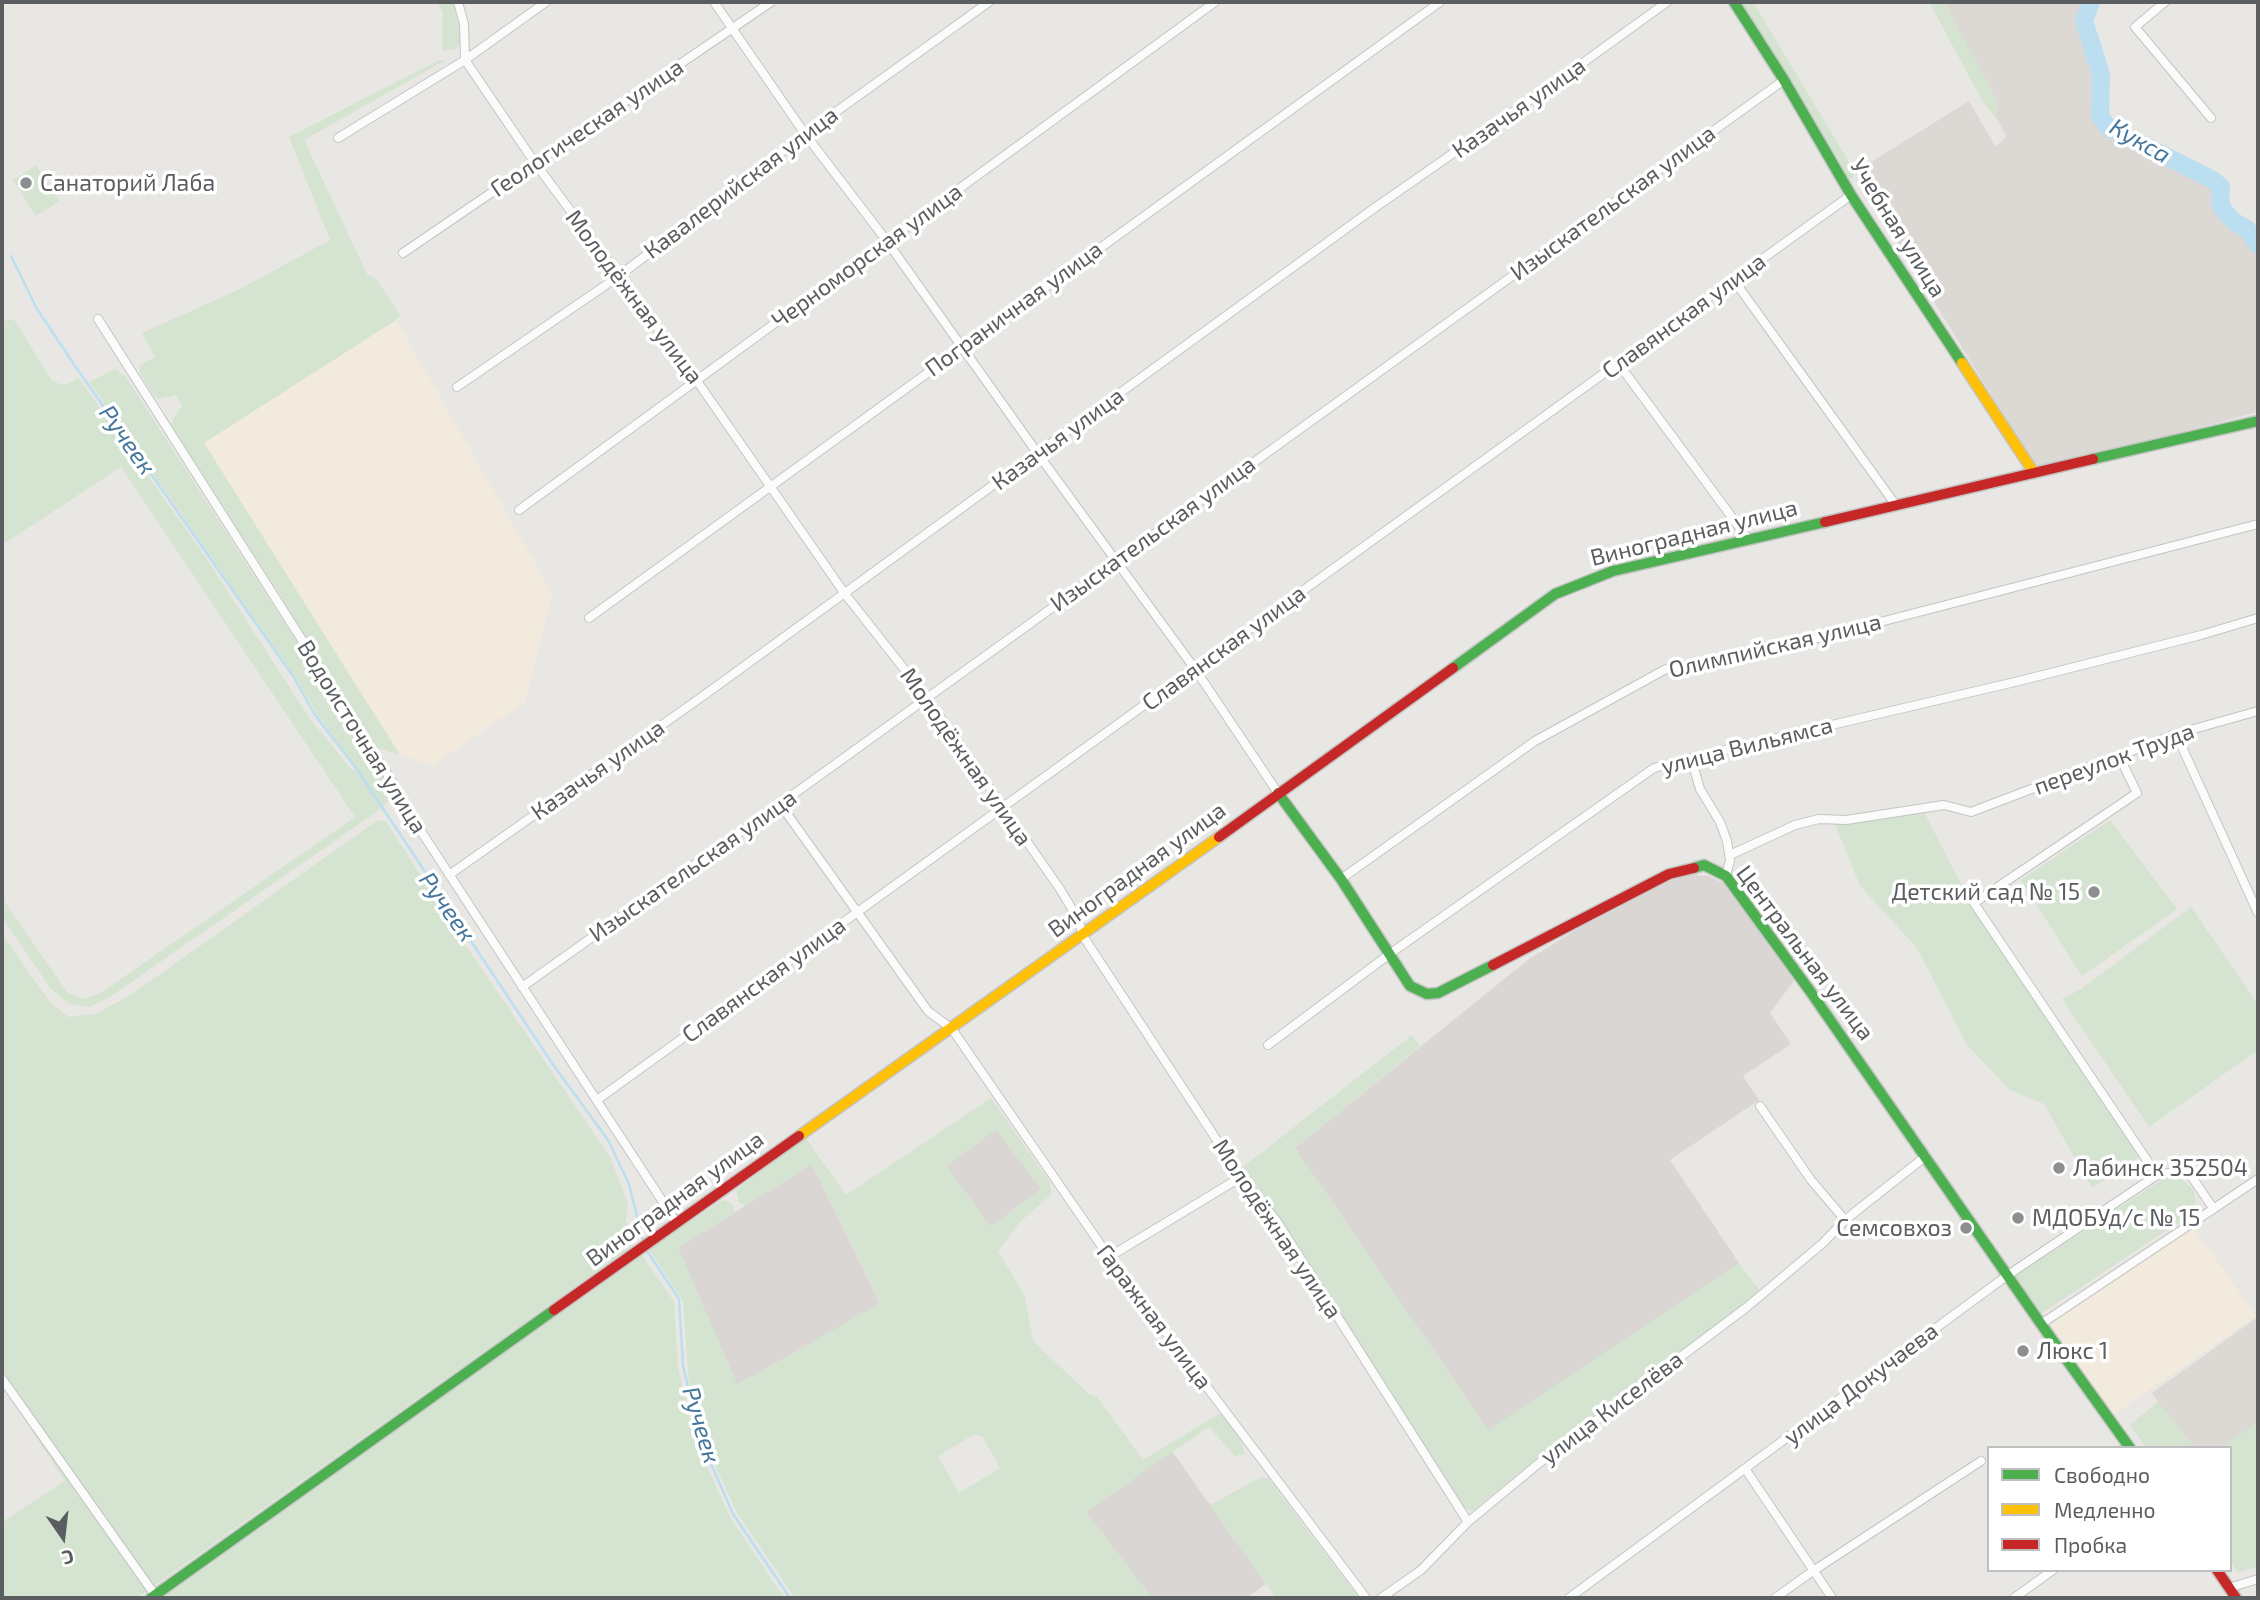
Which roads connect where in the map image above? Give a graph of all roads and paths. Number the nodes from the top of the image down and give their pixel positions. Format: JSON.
{"nodes":[{"id":1,"x":457,"y":2,"type":"edge"},
{"id":2,"x":546,"y":2,"type":"edge"},
{"id":3,"x":713,"y":2,"type":"edge"},
{"id":4,"x":771,"y":2,"type":"edge"},
{"id":5,"x":989,"y":2,"type":"edge"},
{"id":6,"x":1215,"y":2,"type":"edge"},
{"id":7,"x":1440,"y":2,"type":"edge"},
{"id":8,"x":1667,"y":2,"type":"edge"},
{"id":9,"x":1734,"y":2,"type":"edge"},
{"id":10,"x":2165,"y":2,"type":"edge"},
{"id":11,"x":733,"y":29,"type":"junction"},
{"id":12,"x":465,"y":60,"type":"junction"},
{"id":13,"x":1784,"y":80,"type":"junction"},
{"id":14,"x":2211,"y":118,"type":"dead end"},
{"id":15,"x":805,"y":134,"type":"junction"},
{"id":16,"x":338,"y":138,"type":"dead end"},
{"id":17,"x":535,"y":163,"type":"junction"},
{"id":18,"x":1851,"y":195,"type":"junction"},
{"id":19,"x":886,"y":240,"type":"junction"},
{"id":20,"x":403,"y":253,"type":"dead end"},
{"id":21,"x":619,"y":276,"type":"junction"},
{"id":22,"x":1733,"y":279,"type":"junction"},
{"id":23,"x":98,"y":319,"type":"dead end"},
{"id":24,"x":963,"y":346,"type":"junction"},
{"id":25,"x":1618,"y":363,"type":"junction"},
{"id":26,"x":697,"y":381,"type":"junction"},
{"id":27,"x":457,"y":387,"type":"dead end"},
{"id":28,"x":2258,"y":421,"type":"edge"},
{"id":29,"x":1038,"y":454,"type":"junction"},
{"id":30,"x":2034,"y":473,"type":"junction"},
{"id":31,"x":769,"y":486,"type":"junction"},
{"id":32,"x":1895,"y":504,"type":"junction"},
{"id":33,"x":519,"y":510,"type":"dead end"},
{"id":34,"x":2258,"y":524,"type":"edge"},
{"id":35,"x":1748,"y":539,"type":"junction"},
{"id":36,"x":1116,"y":561,"type":"junction"},
{"id":37,"x":845,"y":594,"type":"junction"},
{"id":38,"x":589,"y":618,"type":"dead end"},
{"id":39,"x":2258,"y":618,"type":"edge"},
{"id":40,"x":1195,"y":669,"type":"junction"},
{"id":41,"x":927,"y":698,"type":"junction"},
{"id":42,"x":2258,"y":711,"type":"edge"},
{"id":43,"x":2176,"y":734,"type":"junction"},
{"id":44,"x":2119,"y":756,"type":"junction"},
{"id":45,"x":1691,"y":758,"type":"junction"},
{"id":46,"x":1278,"y":793,"type":"junction"},
{"id":47,"x":780,"y":804,"type":"junction"},
{"id":48,"x":1002,"y":808,"type":"junction"},
{"id":49,"x":1730,"y":855,"type":"junction"},
{"id":50,"x":449,"y":875,"type":"junction"},
{"id":51,"x":1726,"y":876,"type":"junction"},
{"id":52,"x":1341,"y":879,"type":"junction"},
{"id":53,"x":859,"y":912,"type":"junction"},
{"id":54,"x":2258,"y":914,"type":"edge"},
{"id":55,"x":1083,"y":936,"type":"junction"},
{"id":56,"x":1391,"y":953,"type":"junction"},
{"id":57,"x":522,"y":987,"type":"junction"},
{"id":58,"x":952,"y":1029,"type":"junction"},
{"id":59,"x":1268,"y":1045,"type":"dead end"},
{"id":60,"x":597,"y":1100,"type":"junction"},
{"id":61,"x":1759,"y":1105,"type":"dead end"},
{"id":62,"x":1926,"y":1156,"type":"junction"},
{"id":63,"x":2157,"y":1175,"type":"junction"},
{"id":64,"x":1241,"y":1177,"type":"junction"},
{"id":65,"x":2258,"y":1179,"type":"edge"},
{"id":66,"x":2213,"y":1208,"type":"junction"},
{"id":67,"x":1845,"y":1220,"type":"junction"},
{"id":68,"x":677,"y":1222,"type":"junction"},
{"id":69,"x":1109,"y":1257,"type":"junction"},
{"id":70,"x":2008,"y":1275,"type":"junction"},
{"id":71,"x":2041,"y":1324,"type":"junction"},
{"id":72,"x":3,"y":1381,"type":"edge"},
{"id":73,"x":2129,"y":1446,"type":"edge"},
{"id":74,"x":1981,"y":1461,"type":"dead end"},
{"id":75,"x":1746,"y":1470,"type":"junction"},
{"id":76,"x":1468,"y":1522,"type":"junction"},
{"id":77,"x":1813,"y":1571,"type":"junction"},
{"id":78,"x":2050,"y":1572,"type":"edge"},
{"id":79,"x":2218,"y":1572,"type":"edge"},
{"id":80,"x":2258,"y":1579,"type":"edge"},
{"id":81,"x":2233,"y":1593,"type":"edge"},
{"id":82,"x":153,"y":1597,"type":"edge"},
{"id":83,"x":1366,"y":1598,"type":"edge"},
{"id":84,"x":1381,"y":1598,"type":"edge"},
{"id":85,"x":1569,"y":1598,"type":"edge"},
{"id":86,"x":1775,"y":1598,"type":"edge"},
{"id":87,"x":1832,"y":1598,"type":"edge"},
{"id":88,"x":2014,"y":1598,"type":"edge"}],
"edges":[{"from":1,"to":12,"type":"street"},
{"from":2,"to":12,"type":"street"},
{"from":3,"to":11,"type":"street"},
{"from":4,"to":11,"type":"street","name":"Геологическая улица"},
{"from":5,"to":15,"type":"street","name":"Кавалерийская улица"},
{"from":6,"to":19,"type":"street","name":"Черноморская улица"},
{"from":7,"to":24,"type":"street","name":"Пограничная улица"},
{"from":8,"to":29,"type":"street","name":"Казачья улица"},
{"from":9,"to":13,"type":"street","name":"Учебная улица"},
{"from":10,"to":14,"type":"street"},
{"from":11,"to":15,"type":"street"},
{"from":11,"to":17,"type":"street","name":"Геологическая улица"},
{"from":12,"to":16,"type":"street"},
{"from":12,"to":17,"type":"street","name":"Молодёжная улица"},
{"from":13,"to":18,"type":"street","name":"Учебная улица"},
{"from":13,"to":36,"type":"street","name":"Изыскательская улица"},
{"from":15,"to":19,"type":"street"},
{"from":15,"to":21,"type":"street","name":"Кавалерийская улица"},
{"from":17,"to":20,"type":"street","name":"Геологическая улица"},
{"from":17,"to":21,"type":"street","name":"Молодёжная улица"},
{"from":18,"to":22,"type":"street","name":"Славянская улица"},
{"from":18,"to":30,"type":"street","name":"Учебная улица"},
{"from":19,"to":24,"type":"street"},
{"from":19,"to":26,"type":"street","name":"Черноморская улица"},
{"from":21,"to":26,"type":"street","name":"Молодёжная улица"},
{"from":21,"to":27,"type":"street","name":"Кавалерийская улица"},
{"from":22,"to":25,"type":"street","name":"Славянская улица"},
{"from":22,"to":32,"type":"street"},
{"from":23,"to":50,"type":"street","name":"Водоисточная улица"},
{"from":24,"to":29,"type":"street"},
{"from":24,"to":31,"type":"street","name":"Пограничная улица"},
{"from":25,"to":35,"type":"street"},
{"from":25,"to":40,"type":"street","name":"Славянская улица"},
{"from":26,"to":31,"type":"street","name":"Молодёжная улица"},
{"from":26,"to":33,"type":"street","name":"Черноморская улица"},
{"from":28,"to":30,"type":"street","name":"Виноградная улица"},
{"from":29,"to":36,"type":"street"},
{"from":29,"to":37,"type":"street","name":"Казачья улица"},
{"from":30,"to":32,"type":"street","name":"Виноградная улица"},
{"from":31,"to":37,"type":"street","name":"Молодёжная улица"},
{"from":31,"to":38,"type":"street","name":"Пограничная улица"},
{"from":32,"to":35,"type":"street","name":"Виноградная улица"},
{"from":34,"to":52,"type":"street","name":"Олимпийская улица"},
{"from":35,"to":46,"type":"street","name":"Виноградная улица"},
{"from":36,"to":40,"type":"street"},
{"from":36,"to":41,"type":"street","name":"Изыскательская улица"},
{"from":37,"to":41,"type":"street","name":"Молодёжная улица"},
{"from":37,"to":50,"type":"street","name":"Казачья улица"},
{"from":39,"to":45,"type":"street","name":"улица Вильямса"},
{"from":40,"to":46,"type":"street"},
{"from":40,"to":48,"type":"street","name":"Славянская улица"},
{"from":41,"to":47,"type":"street","name":"Изыскательская улица"},
{"from":41,"to":48,"type":"street","name":"Молодёжная улица"},
{"from":42,"to":43,"type":"street","name":"переулок Труда"},
{"from":43,"to":44,"type":"street","name":"переулок Труда"},
{"from":43,"to":54,"type":"street"},
{"from":44,"to":49,"type":"street","name":"переулок Труда"},
{"from":44,"to":63,"type":"street"},
{"from":45,"to":49,"type":"street"},
{"from":45,"to":56,"type":"street","name":"улица Вильямса"},
{"from":46,"to":52,"type":"street","name":"Центральная улица"},
{"from":46,"to":55,"type":"street","name":"Виноградная улица"},
{"from":47,"to":53,"type":"street","name":"Гаражная улица"},
{"from":47,"to":57,"type":"street","name":"Изыскательская улица"},
{"from":48,"to":53,"type":"street","name":"Славянская улица"},
{"from":48,"to":55,"type":"street","name":"Молодёжная улица"},
{"from":49,"to":51,"type":"street"},
{"from":50,"to":57,"type":"street","name":"Водоисточная улица"},
{"from":51,"to":56,"type":"street","name":"Центральная улица"},
{"from":51,"to":62,"type":"street","name":"Центральная улица"},
{"from":52,"to":56,"type":"street","name":"Центральная улица"},
{"from":53,"to":58,"type":"street","name":"Гаражная улица"},
{"from":53,"to":60,"type":"street","name":"Славянская улица"},
{"from":55,"to":58,"type":"street","name":"Виноградная улица"},
{"from":55,"to":64,"type":"street","name":"Молодёжная улица"},
{"from":56,"to":59,"type":"street","name":"улица Вильямса"},
{"from":57,"to":60,"type":"street","name":"Водоисточная улица"},
{"from":58,"to":68,"type":"street","name":"Виноградная улица"},
{"from":58,"to":69,"type":"street","name":"Гаражная улица"},
{"from":60,"to":68,"type":"street","name":"Водоисточная улица"},
{"from":61,"to":67,"type":"street"},
{"from":62,"to":67,"type":"street","name":"улица Киселёва"},
{"from":62,"to":70,"type":"street","name":"Центральная улица"},
{"from":63,"to":66,"type":"street"},
{"from":63,"to":70,"type":"street","name":"улица Докучаева"},
{"from":64,"to":69,"type":"street"},
{"from":64,"to":76,"type":"street","name":"Молодёжная улица"},
{"from":65,"to":66,"type":"street"},
{"from":66,"to":71,"type":"street"},
{"from":67,"to":76,"type":"street","name":"улица Киселёва"},
{"from":68,"to":82,"type":"street","name":"Виноградная улица"},
{"from":69,"to":83,"type":"street","name":"Гаражная улица"},
{"from":70,"to":71,"type":"street","name":"Центральная улица"},
{"from":70,"to":75,"type":"street","name":"улица Докучаева"},
{"from":71,"to":73,"type":"street","name":"Центральная улица"},
{"from":72,"to":82,"type":"street"},
{"from":74,"to":77,"type":"street"},
{"from":75,"to":77,"type":"street"},
{"from":75,"to":85,"type":"street","name":"улица Докучаева"},
{"from":76,"to":84,"type":"street","name":"улица Киселёва"},
{"from":77,"to":86,"type":"street"},
{"from":77,"to":87,"type":"street"},
{"from":78,"to":88,"type":"street"},
{"from":79,"to":81,"type":"street"},
{"from":80,"to":81,"type":"street"}]}
